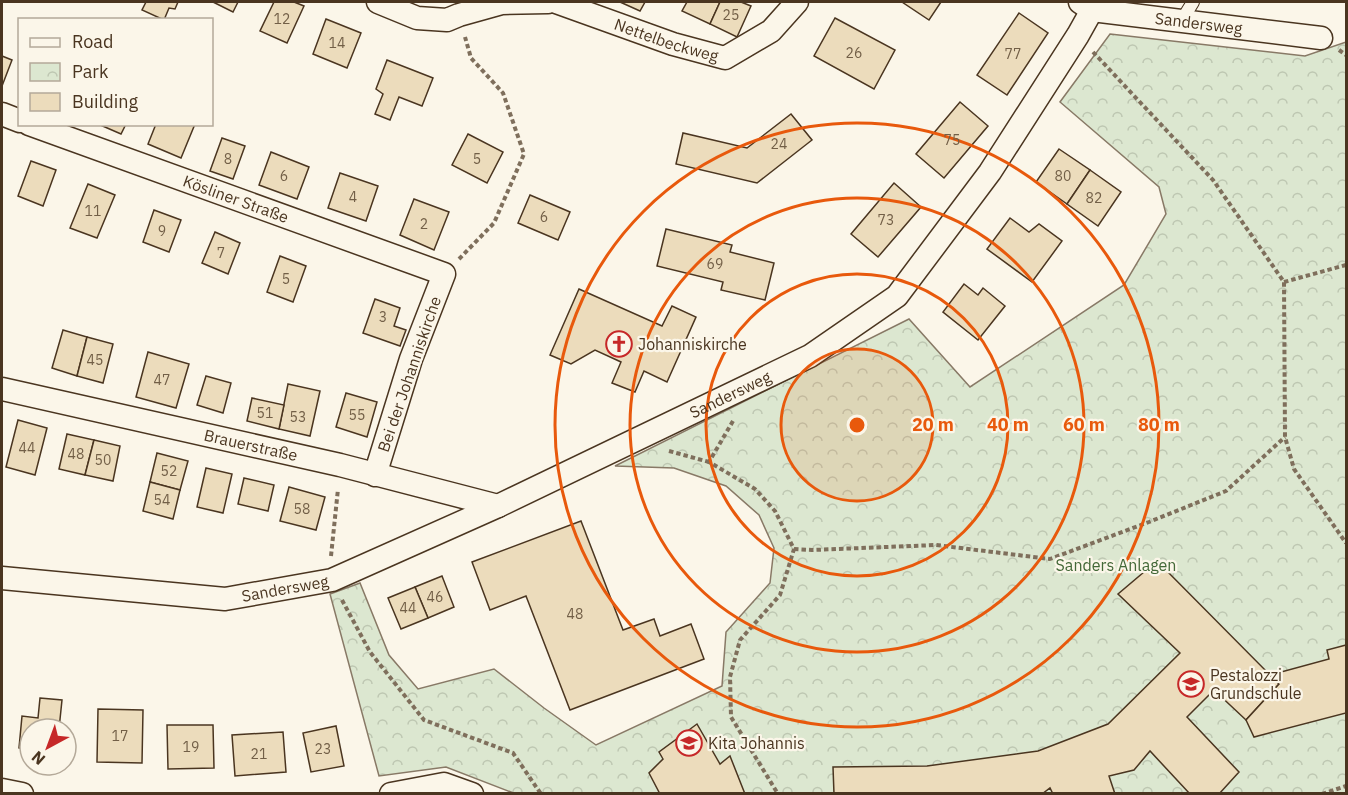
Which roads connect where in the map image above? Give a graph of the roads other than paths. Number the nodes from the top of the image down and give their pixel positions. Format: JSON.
{"nodes":[{"id":1,"x":378,"y":2,"type":"edge"},
{"id":2,"x":548,"y":2,"type":"edge"},
{"id":3,"x":556,"y":2,"type":"edge"},
{"id":4,"x":797,"y":2,"type":"edge"},
{"id":5,"x":1085,"y":6,"type":"edge"},
{"id":6,"x":1187,"y":11,"type":"edge"},
{"id":7,"x":1322,"y":38,"type":"dead end"},
{"id":8,"x":2,"y":114,"type":"edge"},
{"id":9,"x":18,"y":120,"type":"edge"},
{"id":10,"x":35,"y":126,"type":"edge"},
{"id":11,"x":444,"y":274,"type":"joint"},
{"id":12,"x":2,"y":389,"type":"edge"},
{"id":13,"x":375,"y":475,"type":"junction"},
{"id":14,"x":498,"y":506,"type":"junction"},
{"id":15,"x":2,"y":578,"type":"edge"},
{"id":16,"x":2,"y":790,"type":"edge"},
{"id":17,"x":22,"y":794,"type":"edge"},
{"id":18,"x":391,"y":794,"type":"edge"},
{"id":19,"x":472,"y":794,"type":"edge"}],
"edges":[{"from":1,"to":2,"type":"street"},
{"from":3,"to":4,"type":"street","name":"Nettelbeckweg"},
{"from":5,"to":6,"type":"street","name":"Sandersweg"},
{"from":5,"to":14,"type":"street","name":"Sandersweg"},
{"from":6,"to":7,"type":"street","name":"Sandersweg"},
{"from":8,"to":9,"type":"street"},
{"from":10,"to":11,"type":"street","name":"Kösliner Straße"},
{"from":11,"to":13,"type":"street","name":"Bei der Johanniskirche"},
{"from":12,"to":13,"type":"street","name":"Brauerstraße"},
{"from":13,"to":14,"type":"street","name":"Brauerstraße"},
{"from":14,"to":15,"type":"street","name":"Sandersweg"},
{"from":16,"to":17,"type":"street"},
{"from":18,"to":19,"type":"street"}]}
